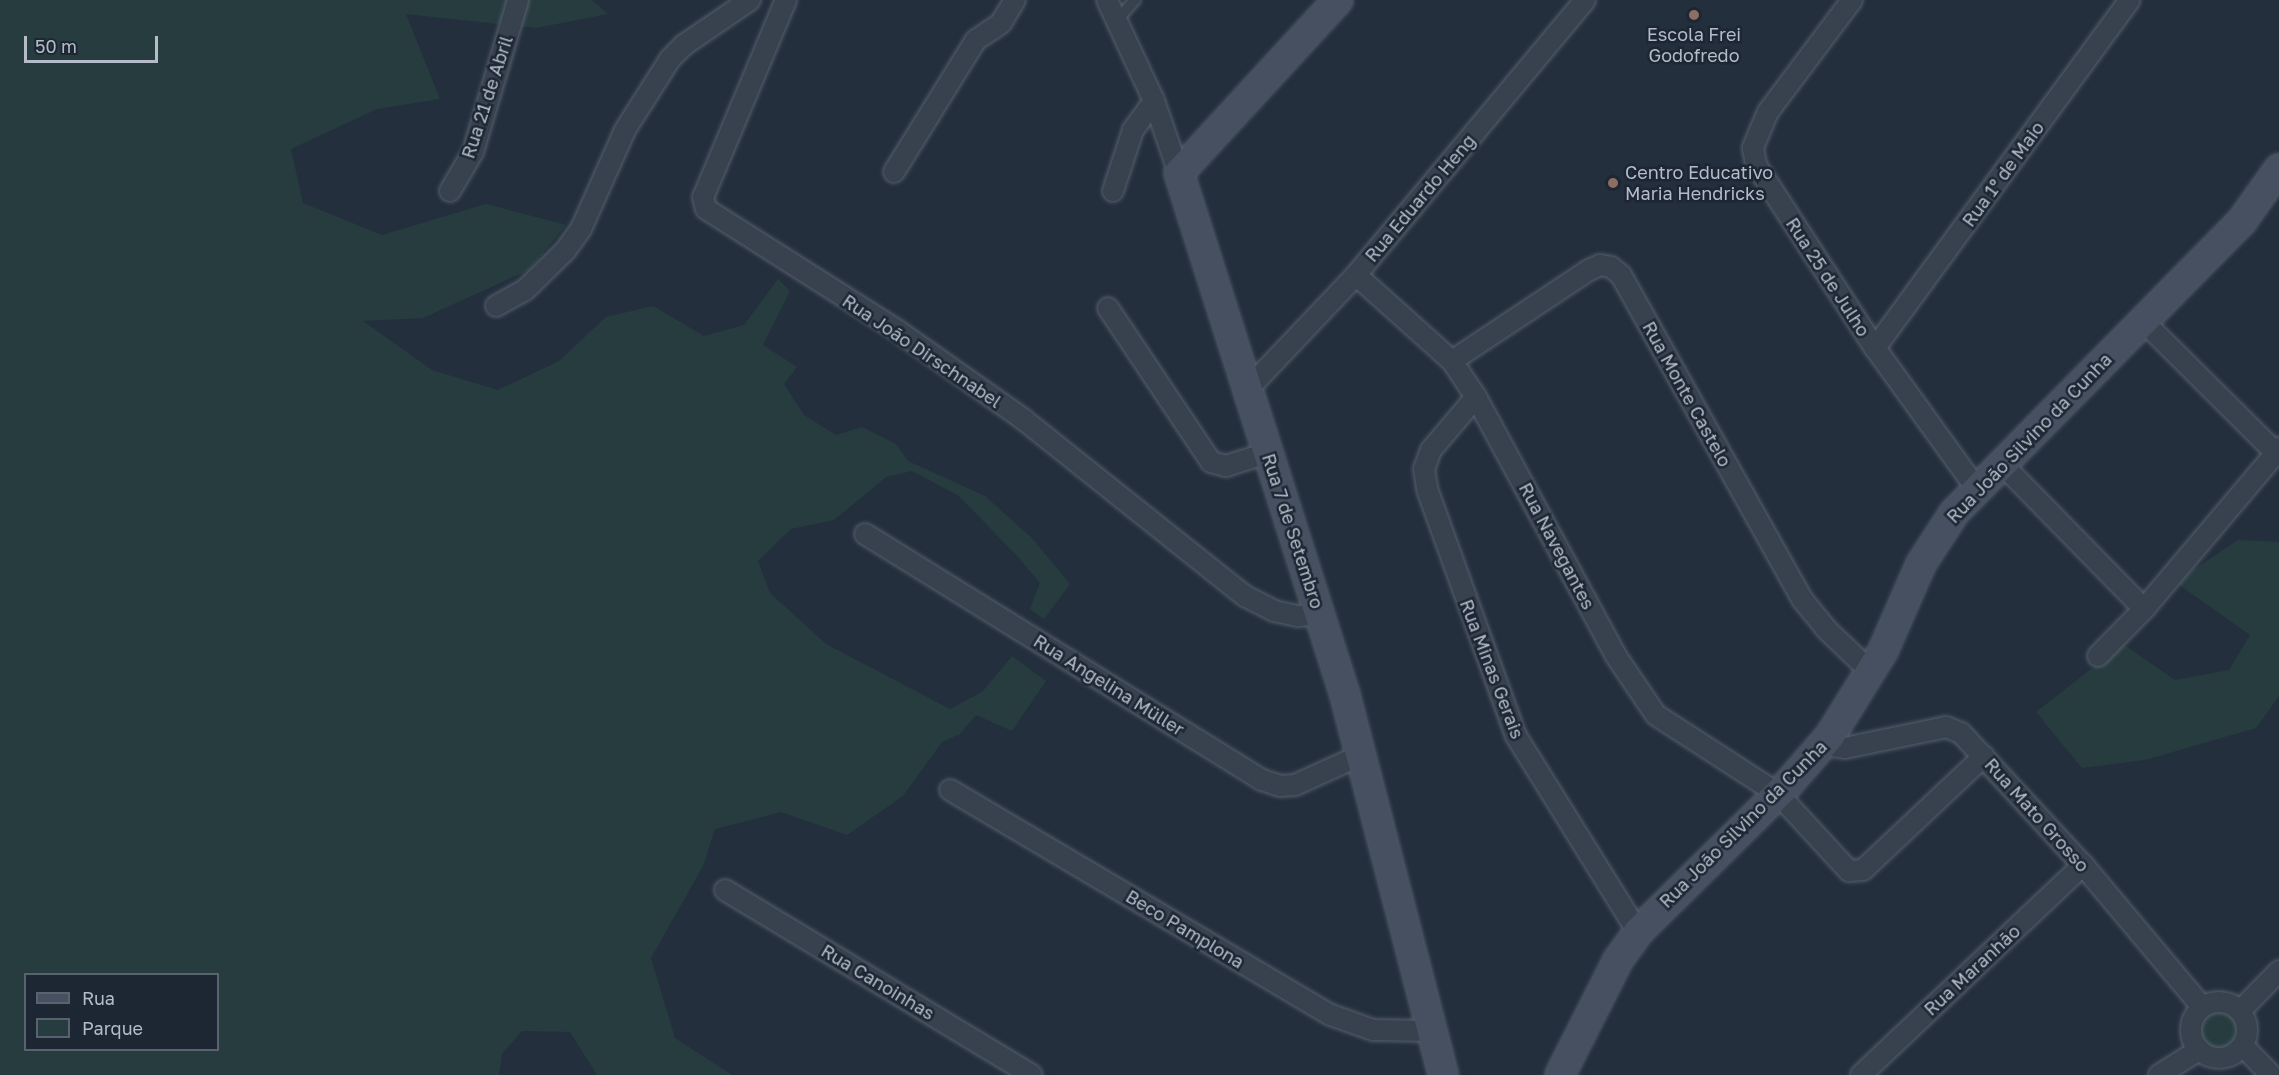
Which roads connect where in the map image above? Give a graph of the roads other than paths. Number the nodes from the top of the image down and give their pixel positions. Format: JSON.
{"nodes":[{"id":1,"x":518,"y":0,"type":"edge"},
{"id":2,"x":750,"y":0,"type":"edge"},
{"id":3,"x":786,"y":0,"type":"edge"},
{"id":4,"x":1015,"y":0,"type":"edge"},
{"id":5,"x":1107,"y":0,"type":"edge"},
{"id":6,"x":1136,"y":0,"type":"edge"},
{"id":7,"x":1338,"y":0,"type":"edge"},
{"id":8,"x":1585,"y":0,"type":"edge"},
{"id":9,"x":1852,"y":0,"type":"edge"},
{"id":10,"x":2130,"y":0,"type":"edge"},
{"id":11,"x":1117,"y":20,"type":"junction"},
{"id":12,"x":1154,"y":101,"type":"junction"},
{"id":13,"x":2279,"y":169,"type":"edge"},
{"id":14,"x":894,"y":172,"type":"dead end"},
{"id":15,"x":1179,"y":173,"type":"junction"},
{"id":16,"x":450,"y":191,"type":"dead end"},
{"id":17,"x":1113,"y":191,"type":"dead end"},
{"id":18,"x":1356,"y":275,"type":"junction"},
{"id":19,"x":496,"y":306,"type":"dead end"},
{"id":20,"x":1108,"y":308,"type":"dead end"},
{"id":21,"x":2142,"y":320,"type":"junction"},
{"id":22,"x":1875,"y":348,"type":"junction"},
{"id":23,"x":1452,"y":361,"type":"junction"},
{"id":24,"x":1247,"y":390,"type":"junction"},
{"id":25,"x":1476,"y":397,"type":"junction"},
{"id":26,"x":2277,"y":451,"type":"edge"},
{"id":27,"x":1268,"y":453,"type":"junction"},
{"id":28,"x":2001,"y":463,"type":"junction"},
{"id":29,"x":1976,"y":488,"type":"junction"},
{"id":30,"x":865,"y":534,"type":"dead end"},
{"id":31,"x":2144,"y":609,"type":"junction"},
{"id":32,"x":1321,"y":614,"type":"junction"},
{"id":33,"x":2098,"y":656,"type":"dead end"},
{"id":34,"x":1871,"y":672,"type":"junction"},
{"id":35,"x":1824,"y":745,"type":"junction"},
{"id":36,"x":1361,"y":755,"type":"junction"},
{"id":37,"x":1984,"y":756,"type":"junction"},
{"id":38,"x":950,"y":790,"type":"dead end"},
{"id":39,"x":1778,"y":794,"type":"junction"},
{"id":40,"x":2083,"y":865,"type":"junction"},
{"id":41,"x":725,"y":890,"type":"dead end"},
{"id":42,"x":1638,"y":932,"type":"junction"},
{"id":43,"x":2279,"y":970,"type":"edge"},
{"id":44,"x":2202,"y":1008,"type":"junction"},
{"id":45,"x":2240,"y":1011,"type":"junction"},
{"id":46,"x":1432,"y":1031,"type":"junction"},
{"id":47,"x":2199,"y":1050,"type":"junction"},
{"id":48,"x":2238,"y":1050,"type":"junction"},
{"id":49,"x":1032,"y":1075,"type":"edge"},
{"id":50,"x":1443,"y":1075,"type":"edge"},
{"id":51,"x":1560,"y":1075,"type":"edge"},
{"id":52,"x":1861,"y":1075,"type":"edge"},
{"id":53,"x":2159,"y":1075,"type":"edge"},
{"id":54,"x":2252,"y":1075,"type":"edge"},
{"id":55,"x":2271,"y":1075,"type":"edge"}],
"edges":[{"from":1,"to":16,"type":"street","name":"Rua 21 de Abril"},
{"from":2,"to":19,"type":"street"},
{"from":3,"to":32,"type":"street","name":"Rua João Dirschnabel"},
{"from":4,"to":14,"type":"street"},
{"from":5,"to":11,"type":"street","name":"Rua 7 de Setembro"},
{"from":6,"to":11,"type":"lane"},
{"from":7,"to":15,"type":"street"},
{"from":8,"to":18,"type":"street","name":"Rua Eduardo Heng"},
{"from":9,"to":22,"type":"street","name":"Rua 25 de Julho"},
{"from":10,"to":22,"type":"street","name":"Rua 1º de Maio"},
{"from":11,"to":12,"type":"street","name":"Rua 7 de Setembro"},
{"from":12,"to":15,"type":"street","name":"Rua 7 de Setembro"},
{"from":12,"to":17,"type":"street"},
{"from":13,"to":21,"type":"street","name":"Rua João Silvino da Cunha"},
{"from":15,"to":24,"type":"street","name":"Rua 7 de Setembro"},
{"from":18,"to":23,"type":"street","name":"Rua Navegantes"},
{"from":18,"to":24,"type":"street","name":"Rua Eduardo Heng"},
{"from":20,"to":27,"type":"street"},
{"from":21,"to":26,"type":"street"},
{"from":21,"to":28,"type":"street","name":"Rua João Silvino da Cunha"},
{"from":22,"to":29,"type":"street","name":"Rua 25 de Julho"},
{"from":23,"to":25,"type":"street","name":"Rua Navegantes"},
{"from":23,"to":34,"type":"street","name":"Rua Monte Castelo"},
{"from":24,"to":27,"type":"street","name":"Rua 7 de Setembro"},
{"from":25,"to":39,"type":"street","name":"Rua Navegantes"},
{"from":25,"to":42,"type":"street","name":"Rua Minas Gerais"},
{"from":26,"to":31,"type":"street"},
{"from":27,"to":32,"type":"street","name":"Rua 7 de Setembro"},
{"from":28,"to":29,"type":"street","name":"Rua João Silvino da Cunha"},
{"from":28,"to":31,"type":"street"},
{"from":29,"to":34,"type":"street","name":"Rua João Silvino da Cunha"},
{"from":30,"to":36,"type":"street","name":"Rua Angelina Müller"},
{"from":31,"to":33,"type":"street"},
{"from":32,"to":36,"type":"street","name":"Rua 7 de Setembro"},
{"from":34,"to":35,"type":"street","name":"Rua João Silvino da Cunha"},
{"from":35,"to":37,"type":"street","name":"Rua Mato Grosso"},
{"from":35,"to":39,"type":"street","name":"Rua João Silvino da Cunha"},
{"from":36,"to":46,"type":"street","name":"Rua 7 de Setembro"},
{"from":37,"to":39,"type":"street","name":"Rua Navegantes"},
{"from":37,"to":40,"type":"street","name":"Rua Mato Grosso"},
{"from":38,"to":46,"type":"street","name":"Beco Pamplona"},
{"from":39,"to":42,"type":"street","name":"Rua João Silvino da Cunha"},
{"from":40,"to":44,"type":"street","name":"Rua Mato Grosso"},
{"from":40,"to":52,"type":"street","name":"Rua Maranhão"},
{"from":41,"to":49,"type":"street","name":"Rua Canoinhas"},
{"from":42,"to":51,"type":"street","name":"Rua João Silvino da Cunha"},
{"from":43,"to":45,"type":"street"},
{"from":44,"to":45,"type":"street"},
{"from":44,"to":47,"type":"street"},
{"from":45,"to":48,"type":"street"},
{"from":46,"to":50,"type":"street","name":"Rua 7 de Setembro"},
{"from":47,"to":48,"type":"street"},
{"from":47,"to":53,"type":"street"},
{"from":48,"to":54,"type":"street"},
{"from":48,"to":55,"type":"street"}]}
